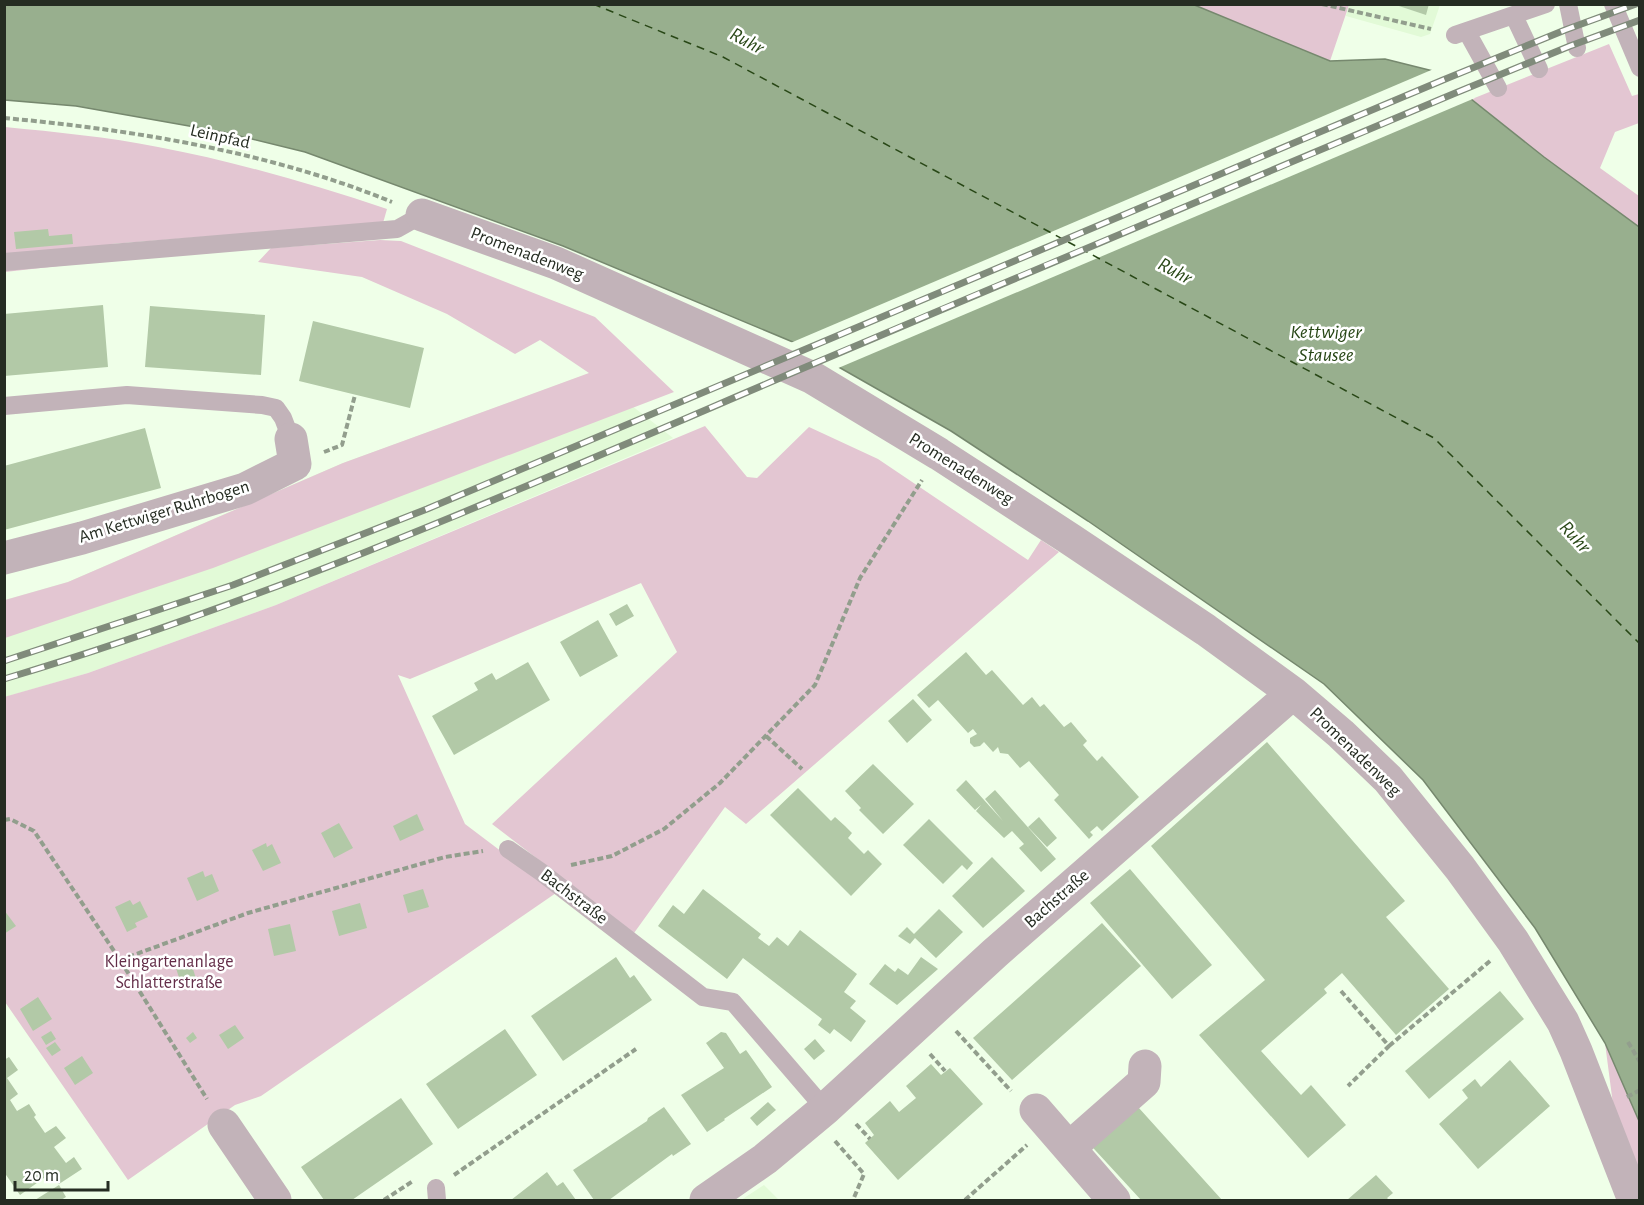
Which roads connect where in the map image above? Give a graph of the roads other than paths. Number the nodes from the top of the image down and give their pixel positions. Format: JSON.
{"nodes":[{"id":1,"x":1546,"y":4,"type":"edge"},
{"id":2,"x":1568,"y":4,"type":"edge"},
{"id":3,"x":1613,"y":4,"type":"edge"},
{"id":4,"x":1514,"y":16,"type":"junction"},
{"id":5,"x":1577,"y":48,"type":"dead end"},
{"id":6,"x":1640,"y":68,"type":"edge"},
{"id":7,"x":1539,"y":69,"type":"dead end"},
{"id":8,"x":1498,"y":88,"type":"dead end"},
{"id":9,"x":422,"y":215,"type":"joint"},
{"id":10,"x":4,"y":262,"type":"edge"},
{"id":11,"x":4,"y":406,"type":"edge"},
{"id":12,"x":293,"y":452,"type":"joint"},
{"id":13,"x":4,"y":558,"type":"edge"},
{"id":14,"x":1293,"y":693,"type":"junction"},
{"id":15,"x":508,"y":849,"type":"road end"},
{"id":16,"x":1145,"y":1066,"type":"dead end"},
{"id":17,"x":820,"y":1113,"type":"junction"},
{"id":18,"x":224,"y":1125,"type":"road end"},
{"id":19,"x":275,"y":1200,"type":"edge"},
{"id":20,"x":706,"y":1200,"type":"edge"},
{"id":21,"x":1114,"y":1200,"type":"edge"},
{"id":22,"x":1634,"y":1200,"type":"edge"}],
"edges":[{"from":1,"to":4,"type":"lane"},
{"from":2,"to":5,"type":"lane"},
{"from":3,"to":6,"type":"lane"},
{"from":4,"to":7,"type":"lane"},
{"from":4,"to":8,"type":"lane"},
{"from":9,"to":10,"type":"lane"},
{"from":9,"to":14,"type":"street","name":"Promenadenweg"},
{"from":11,"to":12,"type":"lane"},
{"from":12,"to":13,"type":"street","name":"Am Kettwiger Ruhrbogen"},
{"from":14,"to":17,"type":"street","name":"Bachstraße"},
{"from":14,"to":22,"type":"street","name":"Promenadenweg"},
{"from":15,"to":17,"type":"lane","name":"Bachstraße"},
{"from":16,"to":21,"type":"street"},
{"from":17,"to":20,"type":"street","name":"Bachstraße"},
{"from":18,"to":19,"type":"street"}]}
